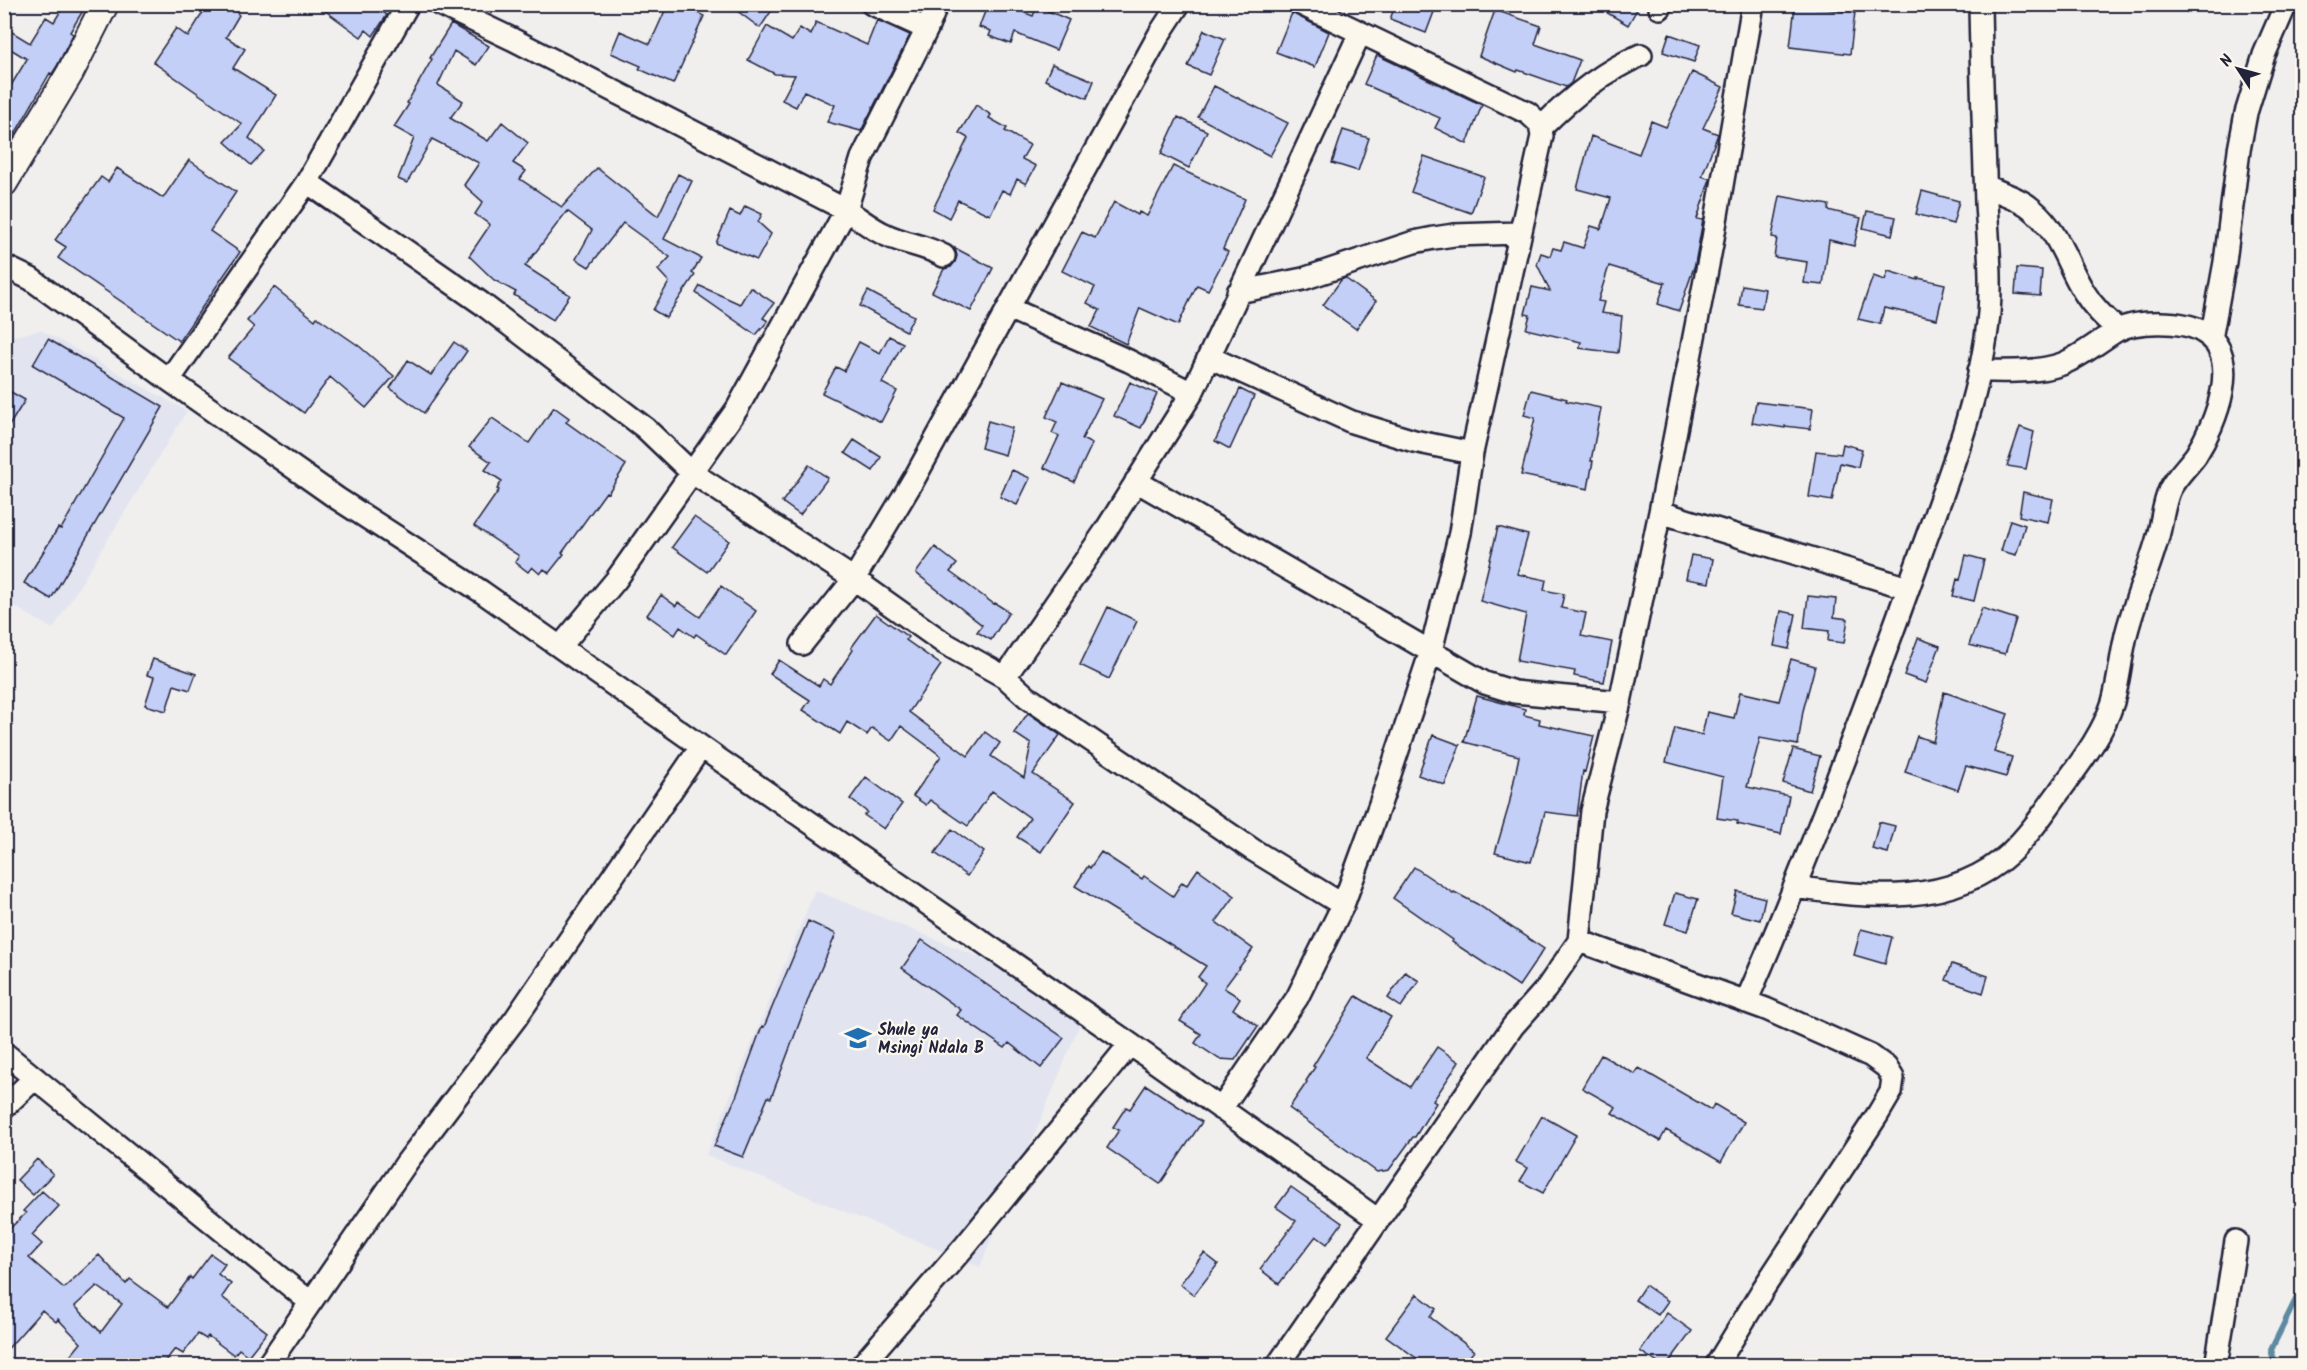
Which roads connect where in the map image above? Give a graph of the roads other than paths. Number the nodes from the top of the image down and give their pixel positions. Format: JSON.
{"nodes":[{"id":1,"x":105,"y":4,"type":"edge"},
{"id":2,"x":408,"y":4,"type":"edge"},
{"id":3,"x":439,"y":4,"type":"edge"},
{"id":4,"x":872,"y":4,"type":"edge"},
{"id":5,"x":938,"y":4,"type":"edge"},
{"id":6,"x":1179,"y":4,"type":"edge"},
{"id":7,"x":1301,"y":4,"type":"edge"},
{"id":8,"x":1753,"y":4,"type":"edge"},
{"id":9,"x":1980,"y":4,"type":"edge"},
{"id":10,"x":2286,"y":4,"type":"edge"},
{"id":11,"x":927,"y":29,"type":"junction"},
{"id":12,"x":1360,"y":33,"type":"junction"},
{"id":13,"x":1641,"y":55,"type":"dead end"},
{"id":14,"x":1542,"y":127,"type":"junction"},
{"id":15,"x":308,"y":182,"type":"junction"},
{"id":16,"x":4,"y":183,"type":"edge"},
{"id":17,"x":1986,"y":186,"type":"junction"},
{"id":18,"x":846,"y":210,"type":"junction"},
{"id":19,"x":1519,"y":233,"type":"junction"},
{"id":20,"x":944,"y":256,"type":"dead end"},
{"id":21,"x":4,"y":266,"type":"edge"},
{"id":22,"x":1238,"y":292,"type":"junction"},
{"id":23,"x":1008,"y":308,"type":"junction"},
{"id":24,"x":2118,"y":330,"type":"junction"},
{"id":25,"x":2211,"y":339,"type":"junction"},
{"id":26,"x":1209,"y":357,"type":"junction"},
{"id":27,"x":1979,"y":371,"type":"junction"},
{"id":28,"x":169,"y":380,"type":"junction"},
{"id":29,"x":1192,"y":393,"type":"junction"},
{"id":30,"x":1472,"y":453,"type":"junction"},
{"id":31,"x":691,"y":472,"type":"junction"},
{"id":32,"x":1136,"y":481,"type":"junction"},
{"id":33,"x":1660,"y":512,"type":"junction"},
{"id":34,"x":854,"y":579,"type":"junction"},
{"id":35,"x":1908,"y":588,"type":"junction"},
{"id":36,"x":802,"y":644,"type":"dead end"},
{"id":37,"x":560,"y":647,"type":"junction"},
{"id":38,"x":1431,"y":651,"type":"junction"},
{"id":39,"x":1005,"y":677,"type":"junction"},
{"id":40,"x":1620,"y":702,"type":"junction"},
{"id":41,"x":701,"y":747,"type":"junction"},
{"id":42,"x":1795,"y":887,"type":"junction"},
{"id":43,"x":1343,"y":905,"type":"junction"},
{"id":44,"x":1579,"y":941,"type":"junction"},
{"id":45,"x":1746,"y":1002,"type":"junction"},
{"id":46,"x":1130,"y":1044,"type":"junction"},
{"id":47,"x":4,"y":1053,"type":"edge"},
{"id":48,"x":35,"y":1078,"type":"junction"},
{"id":49,"x":4,"y":1107,"type":"edge"},
{"id":50,"x":1221,"y":1109,"type":"junction"},
{"id":51,"x":1377,"y":1219,"type":"junction"},
{"id":52,"x":2236,"y":1241,"type":"dead end"},
{"id":53,"x":310,"y":1302,"type":"junction"},
{"id":54,"x":267,"y":1365,"type":"edge"},
{"id":55,"x":861,"y":1365,"type":"edge"},
{"id":56,"x":1276,"y":1365,"type":"edge"},
{"id":57,"x":1716,"y":1365,"type":"edge"},
{"id":58,"x":2216,"y":1365,"type":"edge"}],
"edges":[{"from":1,"to":16,"type":"street"},
{"from":2,"to":15,"type":"street"},
{"from":3,"to":18,"type":"street"},
{"from":4,"to":11,"type":"street"},
{"from":5,"to":11,"type":"street"},
{"from":6,"to":23,"type":"street"},
{"from":7,"to":12,"type":"street"},
{"from":8,"to":33,"type":"street"},
{"from":9,"to":17,"type":"street"},
{"from":10,"to":25,"type":"street"},
{"from":11,"to":18,"type":"street"},
{"from":12,"to":14,"type":"street"},
{"from":12,"to":22,"type":"street"},
{"from":13,"to":14,"type":"street"},
{"from":14,"to":19,"type":"street"},
{"from":15,"to":28,"type":"street"},
{"from":15,"to":31,"type":"street"},
{"from":17,"to":24,"type":"street"},
{"from":17,"to":27,"type":"street"},
{"from":18,"to":20,"type":"street"},
{"from":18,"to":31,"type":"street"},
{"from":19,"to":22,"type":"street"},
{"from":19,"to":30,"type":"street"},
{"from":21,"to":28,"type":"street"},
{"from":22,"to":26,"type":"street"},
{"from":23,"to":29,"type":"street"},
{"from":23,"to":34,"type":"street"},
{"from":24,"to":25,"type":"street"},
{"from":24,"to":27,"type":"street"},
{"from":25,"to":42,"type":"street"},
{"from":26,"to":29,"type":"street"},
{"from":26,"to":30,"type":"street"},
{"from":27,"to":35,"type":"street"},
{"from":28,"to":37,"type":"street"},
{"from":29,"to":32,"type":"street"},
{"from":30,"to":38,"type":"street"},
{"from":31,"to":34,"type":"street"},
{"from":31,"to":37,"type":"street"},
{"from":32,"to":38,"type":"street"},
{"from":32,"to":39,"type":"street"},
{"from":33,"to":35,"type":"street"},
{"from":33,"to":40,"type":"street"},
{"from":34,"to":36,"type":"street"},
{"from":34,"to":39,"type":"street"},
{"from":35,"to":42,"type":"street"},
{"from":37,"to":41,"type":"street"},
{"from":38,"to":40,"type":"street"},
{"from":38,"to":43,"type":"street"},
{"from":39,"to":43,"type":"street"},
{"from":40,"to":44,"type":"street"},
{"from":41,"to":46,"type":"street"},
{"from":41,"to":53,"type":"street"},
{"from":42,"to":45,"type":"street"},
{"from":43,"to":50,"type":"street"},
{"from":44,"to":45,"type":"street"},
{"from":44,"to":51,"type":"street"},
{"from":45,"to":57,"type":"street"},
{"from":46,"to":50,"type":"street"},
{"from":46,"to":55,"type":"street"},
{"from":47,"to":48,"type":"street"},
{"from":48,"to":49,"type":"street"},
{"from":48,"to":53,"type":"street"},
{"from":50,"to":51,"type":"street"},
{"from":51,"to":56,"type":"street"},
{"from":52,"to":58,"type":"street"},
{"from":53,"to":54,"type":"street"}]}
